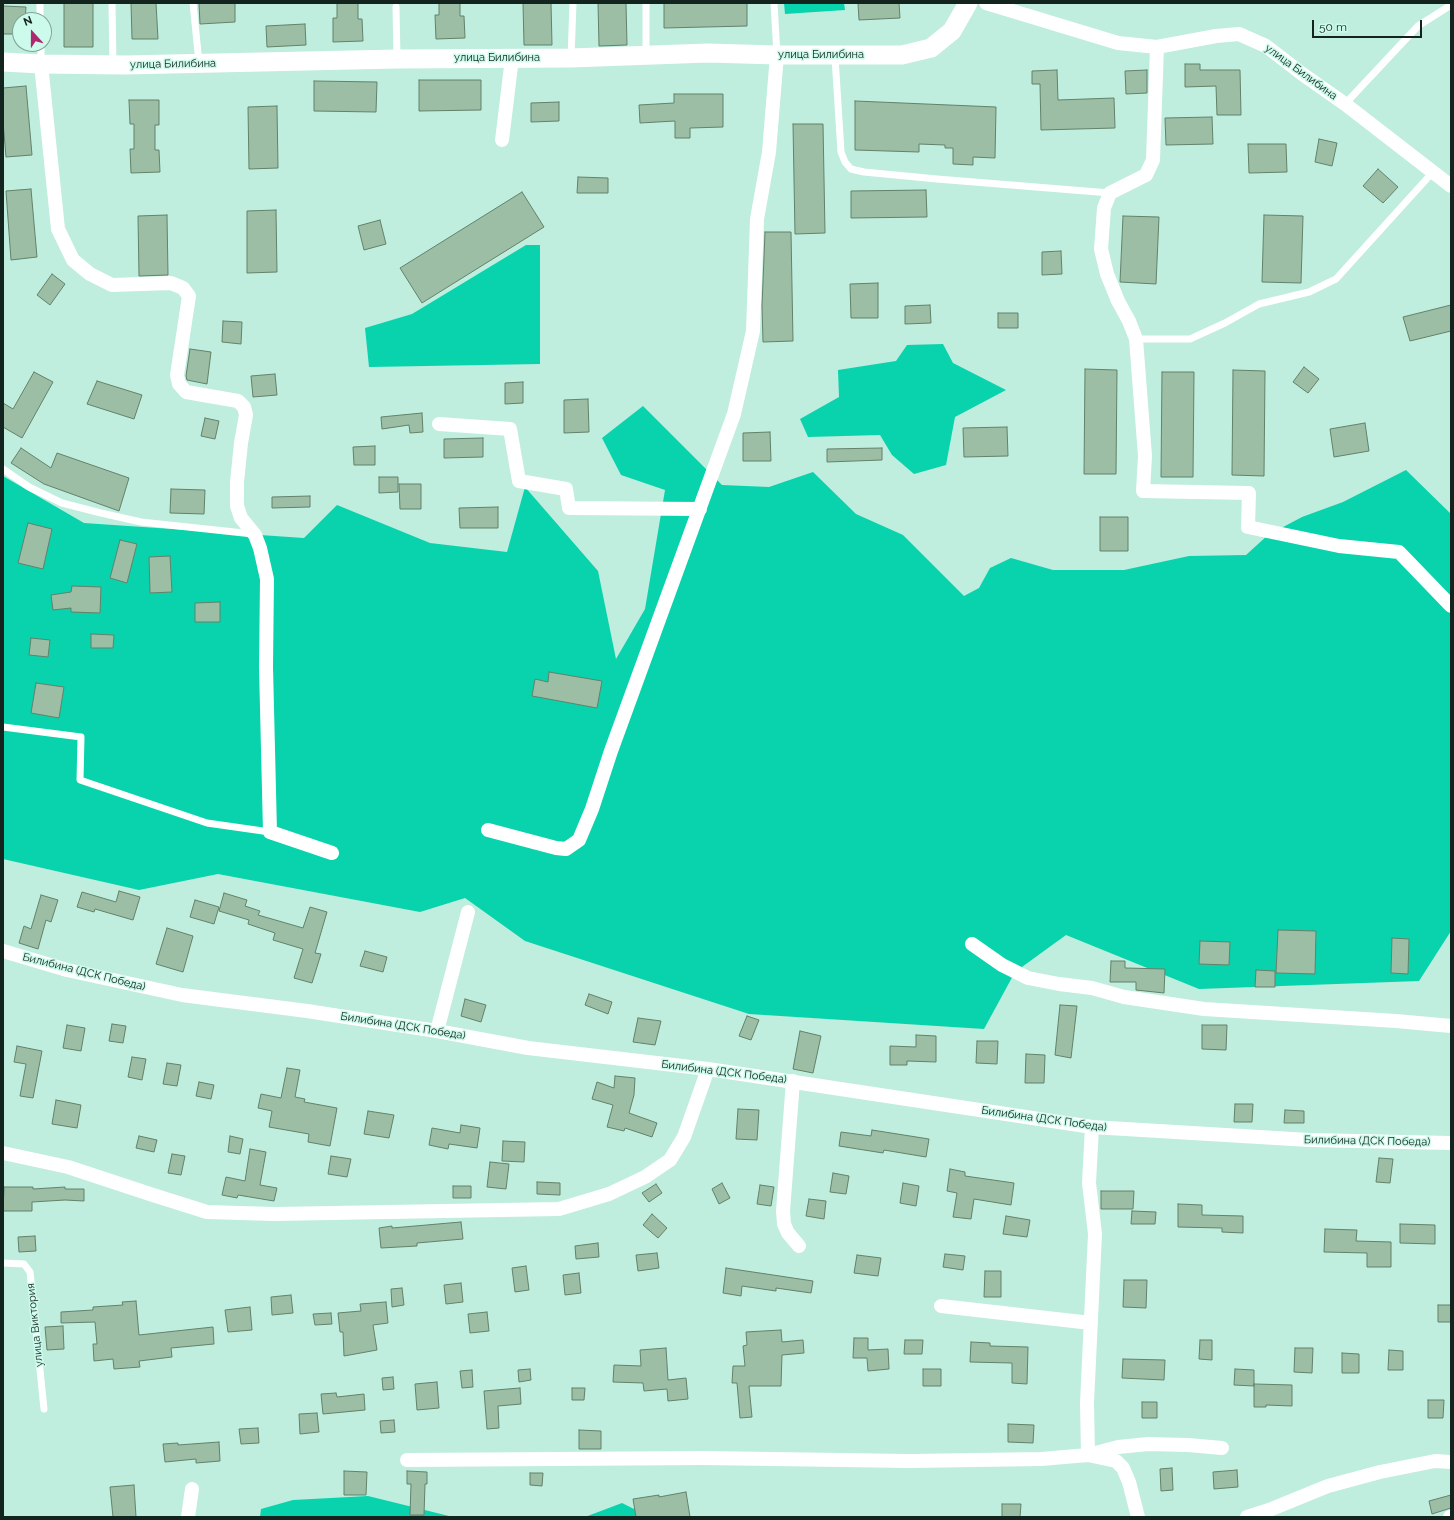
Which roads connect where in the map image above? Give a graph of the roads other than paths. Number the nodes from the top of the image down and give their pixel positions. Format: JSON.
{"nodes":[{"id":1,"x":193,"y":3,"type":"edge"},
{"id":2,"x":573,"y":3,"type":"edge"},
{"id":3,"x":646,"y":3,"type":"edge"},
{"id":4,"x":774,"y":3,"type":"edge"},
{"id":5,"x":968,"y":3,"type":"edge"},
{"id":6,"x":986,"y":3,"type":"edge"},
{"id":7,"x":112,"y":4,"type":"dead end"},
{"id":8,"x":1451,"y":5,"type":"edge"},
{"id":9,"x":396,"y":7,"type":"dead end"},
{"id":10,"x":1157,"y":47,"type":"junction"},
{"id":11,"x":41,"y":52,"type":"edge"},
{"id":12,"x":646,"y":54,"type":"junction"},
{"id":13,"x":834,"y":54,"type":"junction"},
{"id":14,"x":777,"y":55,"type":"junction"},
{"id":15,"x":512,"y":58,"type":"junction"},
{"id":16,"x":571,"y":58,"type":"junction"},
{"id":17,"x":397,"y":59,"type":"junction"},
{"id":18,"x":3,"y":62,"type":"edge"},
{"id":19,"x":199,"y":63,"type":"junction"},
{"id":20,"x":41,"y":64,"type":"junction"},
{"id":21,"x":113,"y":64,"type":"junction"},
{"id":22,"x":1345,"y":104,"type":"junction"},
{"id":23,"x":502,"y":140,"type":"dead end"},
{"id":24,"x":1433,"y":172,"type":"junction"},
{"id":25,"x":1451,"y":186,"type":"edge"},
{"id":26,"x":1110,"y":193,"type":"junction"},
{"id":27,"x":1136,"y":339,"type":"junction"},
{"id":28,"x":439,"y":424,"type":"dead end"},
{"id":29,"x":3,"y":470,"type":"edge"},
{"id":30,"x":700,"y":509,"type":"junction"},
{"id":31,"x":255,"y":535,"type":"junction"},
{"id":32,"x":1451,"y":606,"type":"edge"},
{"id":33,"x":3,"y":727,"type":"edge"},
{"id":34,"x":488,"y":830,"type":"dead end"},
{"id":35,"x":270,"y":832,"type":"junction"},
{"id":36,"x":332,"y":853,"type":"dead end"},
{"id":37,"x":468,"y":912,"type":"dead end"},
{"id":38,"x":972,"y":944,"type":"dead end"},
{"id":39,"x":3,"y":951,"type":"edge"},
{"id":40,"x":1451,"y":1026,"type":"edge"},
{"id":41,"x":437,"y":1031,"type":"junction"},
{"id":42,"x":708,"y":1069,"type":"junction"},
{"id":43,"x":793,"y":1081,"type":"junction"},
{"id":44,"x":1092,"y":1127,"type":"junction"},
{"id":45,"x":1451,"y":1143,"type":"edge"},
{"id":46,"x":3,"y":1153,"type":"edge"},
{"id":47,"x":799,"y":1246,"type":"dead end"},
{"id":48,"x":3,"y":1263,"type":"edge"},
{"id":49,"x":941,"y":1306,"type":"dead end"},
{"id":50,"x":1091,"y":1323,"type":"junction"},
{"id":51,"x":44,"y":1409,"type":"dead end"},
{"id":52,"x":1222,"y":1448,"type":"dead end"},
{"id":53,"x":1088,"y":1455,"type":"junction"},
{"id":54,"x":407,"y":1460,"type":"dead end"},
{"id":55,"x":1451,"y":1462,"type":"edge"},
{"id":56,"x":192,"y":1489,"type":"dead end"},
{"id":57,"x":188,"y":1517,"type":"edge"},
{"id":58,"x":1138,"y":1517,"type":"edge"},
{"id":59,"x":1246,"y":1517,"type":"edge"}],
"edges":[{"from":1,"to":19,"type":"lane"},
{"from":2,"to":16,"type":"lane"},
{"from":3,"to":12,"type":"lane"},
{"from":4,"to":14,"type":"lane"},
{"from":5,"to":13,"type":"main road","name":"улица Билибина"},
{"from":6,"to":10,"type":"street","name":"улица Билибина"},
{"from":7,"to":21,"type":"lane"},
{"from":8,"to":22,"type":"lane"},
{"from":9,"to":17,"type":"lane"},
{"from":10,"to":22,"type":"street","name":"улица Билибина"},
{"from":10,"to":26,"type":"street"},
{"from":11,"to":20,"type":"lane"},
{"from":12,"to":14,"type":"main road","name":"улица Билибина"},
{"from":12,"to":16,"type":"main road","name":"улица Билибина"},
{"from":13,"to":14,"type":"main road","name":"улица Билибина"},
{"from":13,"to":26,"type":"lane"},
{"from":14,"to":30,"type":"street"},
{"from":15,"to":16,"type":"main road","name":"улица Билибина"},
{"from":15,"to":17,"type":"main road","name":"улица Билибина"},
{"from":15,"to":23,"type":"street"},
{"from":17,"to":19,"type":"main road","name":"улица Билибина"},
{"from":18,"to":20,"type":"main road","name":"улица Билибина"},
{"from":19,"to":21,"type":"main road","name":"улица Билибина"},
{"from":20,"to":21,"type":"main road","name":"улица Билибина"},
{"from":20,"to":31,"type":"street"},
{"from":22,"to":24,"type":"street","name":"улица Билибина"},
{"from":24,"to":25,"type":"street","name":"улица Билибина"},
{"from":24,"to":27,"type":"lane"},
{"from":26,"to":27,"type":"street"},
{"from":27,"to":32,"type":"street"},
{"from":28,"to":30,"type":"street"},
{"from":29,"to":31,"type":"lane"},
{"from":30,"to":34,"type":"street"},
{"from":31,"to":35,"type":"street"},
{"from":33,"to":35,"type":"lane"},
{"from":35,"to":36,"type":"street"},
{"from":37,"to":41,"type":"street"},
{"from":38,"to":40,"type":"street"},
{"from":39,"to":41,"type":"street","name":"Билибина (ДСК Победа)"},
{"from":41,"to":42,"type":"street","name":"Билибина (ДСК Победа)"},
{"from":42,"to":43,"type":"street","name":"Билибина (ДСК Победа)"},
{"from":42,"to":46,"type":"street"},
{"from":43,"to":44,"type":"street","name":"Билибина (ДСК Победа)"},
{"from":43,"to":47,"type":"street"},
{"from":44,"to":45,"type":"street","name":"Билибина (ДСК Победа)"},
{"from":44,"to":50,"type":"street"},
{"from":48,"to":51,"type":"lane","name":"улица Виктория"},
{"from":49,"to":50,"type":"street"},
{"from":50,"to":53,"type":"street"},
{"from":52,"to":53,"type":"street"},
{"from":53,"to":54,"type":"street"},
{"from":53,"to":58,"type":"street"},
{"from":55,"to":59,"type":"street"},
{"from":56,"to":57,"type":"street"}]}
